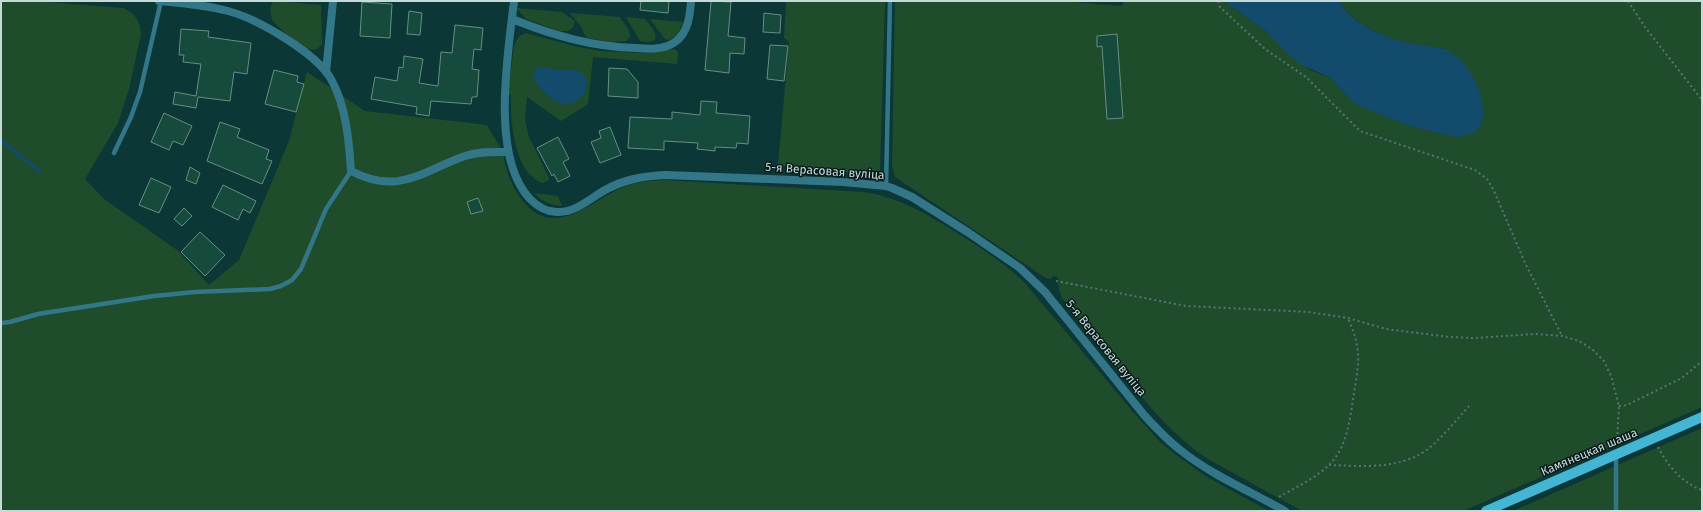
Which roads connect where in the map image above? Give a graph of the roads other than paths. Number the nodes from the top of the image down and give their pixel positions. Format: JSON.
{"nodes":[{"id":1,"x":161,"y":1,"type":"edge"},
{"id":2,"x":333,"y":1,"type":"edge"},
{"id":3,"x":514,"y":1,"type":"edge"},
{"id":4,"x":691,"y":1,"type":"edge"},
{"id":5,"x":890,"y":1,"type":"edge"},
{"id":6,"x":512,"y":19,"type":"junction"},
{"id":7,"x":326,"y":72,"type":"junction"},
{"id":8,"x":508,"y":152,"type":"junction"},
{"id":9,"x":114,"y":153,"type":"dead end"},
{"id":10,"x":351,"y":171,"type":"junction"},
{"id":11,"x":886,"y":186,"type":"junction"},
{"id":12,"x":1,"y":323,"type":"edge"},
{"id":13,"x":1702,"y":417,"type":"edge"},
{"id":14,"x":1616,"y":455,"type":"junction"},
{"id":15,"x":1285,"y":511,"type":"edge"},
{"id":16,"x":1486,"y":511,"type":"edge"},
{"id":17,"x":1616,"y":511,"type":"edge"}],
"edges":[{"from":1,"to":7,"type":"street"},
{"from":1,"to":9,"type":"lane"},
{"from":2,"to":7,"type":"street"},
{"from":3,"to":6,"type":"street","name":"5-я Верасовая вуліца"},
{"from":4,"to":6,"type":"street"},
{"from":5,"to":11,"type":"lane"},
{"from":6,"to":8,"type":"street","name":"5-я Верасовая вуліца"},
{"from":7,"to":10,"type":"street"},
{"from":8,"to":10,"type":"street"},
{"from":8,"to":11,"type":"street","name":"5-я Верасовая вуліца"},
{"from":10,"to":12,"type":"lane"},
{"from":11,"to":15,"type":"street","name":"5-я Верасовая вуліца"},
{"from":13,"to":14,"type":"main road","name":"Камянецкая шаша"},
{"from":14,"to":16,"type":"main road","name":"Камянецкая шаша"},
{"from":14,"to":17,"type":"lane"}]}
